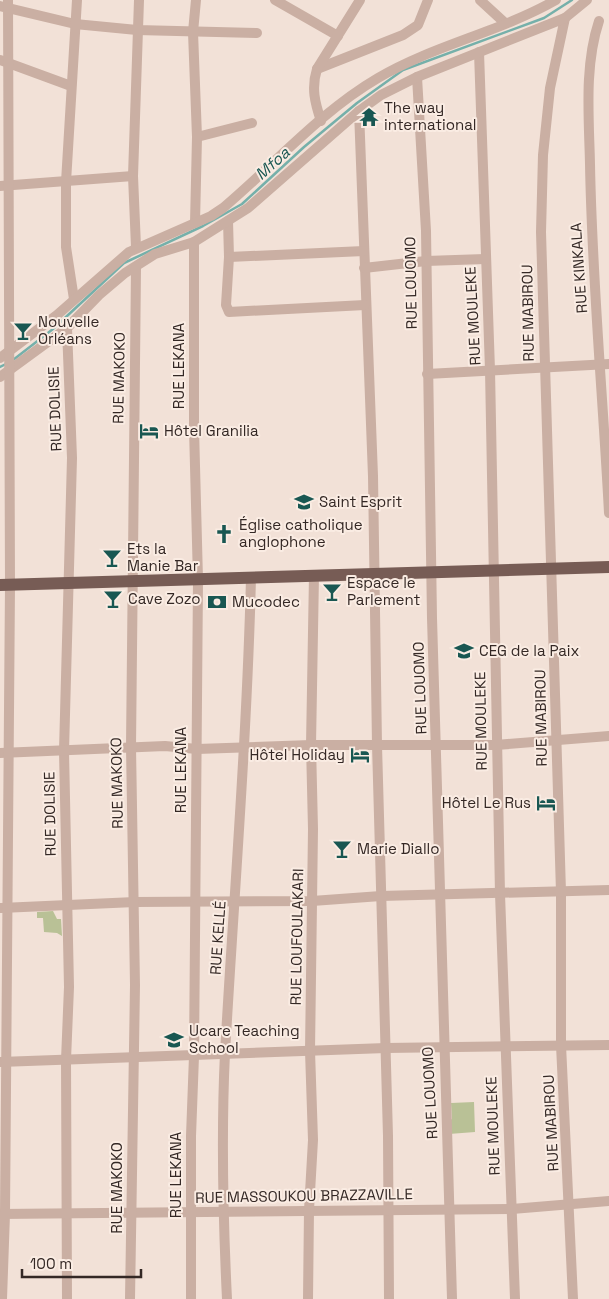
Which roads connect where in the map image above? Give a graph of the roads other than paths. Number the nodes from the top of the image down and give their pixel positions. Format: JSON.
{"nodes":[{"id":1,"x":77,"y":0,"type":"edge"},
{"id":2,"x":139,"y":0,"type":"edge"},
{"id":3,"x":196,"y":0,"type":"edge"},
{"id":4,"x":275,"y":0,"type":"edge"},
{"id":5,"x":360,"y":0,"type":"edge"},
{"id":6,"x":428,"y":0,"type":"edge"},
{"id":7,"x":480,"y":0,"type":"edge"},
{"id":8,"x":496,"y":0,"type":"edge"},
{"id":9,"x":556,"y":0,"type":"edge"},
{"id":10,"x":587,"y":0,"type":"edge"},
{"id":11,"x":6,"y":4,"type":"edge"},
{"id":12,"x":491,"y":10,"type":"junction"},
{"id":13,"x":564,"y":18,"type":"junction"},
{"id":14,"x":600,"y":21,"type":"dead end"},
{"id":15,"x":505,"y":23,"type":"junction"},
{"id":16,"x":75,"y":24,"type":"junction"},
{"id":17,"x":137,"y":30,"type":"junction"},
{"id":18,"x":193,"y":32,"type":"junction"},
{"id":19,"x":257,"y":33,"type":"dead end"},
{"id":20,"x":338,"y":36,"type":"junction"},
{"id":21,"x":479,"y":52,"type":"junction"},
{"id":22,"x":4,"y":62,"type":"edge"},
{"id":23,"x":317,"y":69,"type":"junction"},
{"id":24,"x":416,"y":77,"type":"junction"},
{"id":25,"x":71,"y":86,"type":"junction"},
{"id":26,"x":359,"y":111,"type":"junction"},
{"id":27,"x":321,"y":121,"type":"junction"},
{"id":28,"x":252,"y":123,"type":"dead end"},
{"id":29,"x":196,"y":137,"type":"junction"},
{"id":30,"x":133,"y":176,"type":"junction"},
{"id":31,"x":66,"y":182,"type":"junction"},
{"id":32,"x":5,"y":186,"type":"edge"},
{"id":33,"x":228,"y":221,"type":"junction"},
{"id":34,"x":195,"y":223,"type":"junction"},
{"id":35,"x":194,"y":242,"type":"junction"},
{"id":36,"x":136,"y":247,"type":"junction"},
{"id":37,"x":364,"y":251,"type":"junction"},
{"id":38,"x":230,"y":257,"type":"junction"},
{"id":39,"x":485,"y":259,"type":"junction"},
{"id":40,"x":426,"y":262,"type":"junction"},
{"id":41,"x":136,"y":267,"type":"junction"},
{"id":42,"x":364,"y":268,"type":"junction"},
{"id":43,"x":74,"y":299,"type":"junction"},
{"id":44,"x":365,"y":305,"type":"junction"},
{"id":45,"x":67,"y":328,"type":"junction"},
{"id":46,"x":4,"y":355,"type":"edge"},
{"id":47,"x":604,"y":364,"type":"edge"},
{"id":48,"x":544,"y":368,"type":"junction"},
{"id":49,"x":9,"y":370,"type":"junction"},
{"id":50,"x":490,"y":370,"type":"junction"},
{"id":51,"x":428,"y":374,"type":"junction"},
{"id":52,"x":0,"y":377,"type":"edge"},
{"id":53,"x":609,"y":513,"type":"edge"},
{"id":54,"x":609,"y":567,"type":"edge"},
{"id":55,"x":552,"y":569,"type":"junction"},
{"id":56,"x":433,"y":572,"type":"junction"},
{"id":57,"x":495,"y":572,"type":"junction"},
{"id":58,"x":314,"y":575,"type":"junction"},
{"id":59,"x":376,"y":576,"type":"junction"},
{"id":60,"x":251,"y":578,"type":"junction"},
{"id":61,"x":198,"y":580,"type":"junction"},
{"id":62,"x":133,"y":581,"type":"junction"},
{"id":63,"x":69,"y":584,"type":"junction"},
{"id":64,"x":5,"y":585,"type":"edge"},
{"id":65,"x":609,"y":736,"type":"edge"},
{"id":66,"x":557,"y":739,"type":"junction"},
{"id":67,"x":311,"y":745,"type":"junction"},
{"id":68,"x":376,"y":745,"type":"junction"},
{"id":69,"x":437,"y":745,"type":"junction"},
{"id":70,"x":496,"y":745,"type":"junction"},
{"id":71,"x":131,"y":747,"type":"junction"},
{"id":72,"x":244,"y":748,"type":"junction"},
{"id":73,"x":196,"y":749,"type":"junction"},
{"id":74,"x":64,"y":751,"type":"junction"},
{"id":75,"x":4,"y":753,"type":"edge"},
{"id":76,"x":609,"y":890,"type":"edge"},
{"id":77,"x":561,"y":892,"type":"junction"},
{"id":78,"x":500,"y":894,"type":"junction"},
{"id":79,"x":381,"y":896,"type":"junction"},
{"id":80,"x":440,"y":896,"type":"junction"},
{"id":81,"x":312,"y":901,"type":"junction"},
{"id":82,"x":135,"y":902,"type":"junction"},
{"id":83,"x":195,"y":902,"type":"junction"},
{"id":84,"x":235,"y":903,"type":"junction"},
{"id":85,"x":67,"y":905,"type":"junction"},
{"id":86,"x":3,"y":908,"type":"edge"},
{"id":87,"x":561,"y":1045,"type":"junction"},
{"id":88,"x":609,"y":1045,"type":"edge"},
{"id":89,"x":505,"y":1047,"type":"junction"},
{"id":90,"x":386,"y":1048,"type":"junction"},
{"id":91,"x":443,"y":1048,"type":"junction"},
{"id":92,"x":310,"y":1051,"type":"junction"},
{"id":93,"x":225,"y":1055,"type":"junction"},
{"id":94,"x":132,"y":1056,"type":"junction"},
{"id":95,"x":194,"y":1056,"type":"junction"},
{"id":96,"x":66,"y":1060,"type":"junction"},
{"id":97,"x":3,"y":1062,"type":"edge"},
{"id":98,"x":609,"y":1201,"type":"edge"},
{"id":99,"x":570,"y":1203,"type":"junction"},
{"id":100,"x":388,"y":1209,"type":"junction"},
{"id":101,"x":451,"y":1209,"type":"junction"},
{"id":102,"x":512,"y":1209,"type":"junction"},
{"id":103,"x":309,"y":1210,"type":"junction"},
{"id":104,"x":67,"y":1212,"type":"junction"},
{"id":105,"x":223,"y":1212,"type":"junction"},
{"id":106,"x":132,"y":1213,"type":"junction"},
{"id":107,"x":3,"y":1214,"type":"edge"},
{"id":108,"x":191,"y":1214,"type":"junction"},
{"id":109,"x":2,"y":1299,"type":"edge"},
{"id":110,"x":67,"y":1299,"type":"edge"},
{"id":111,"x":130,"y":1299,"type":"edge"},
{"id":112,"x":191,"y":1299,"type":"edge"},
{"id":113,"x":227,"y":1299,"type":"edge"},
{"id":114,"x":308,"y":1299,"type":"edge"},
{"id":115,"x":389,"y":1299,"type":"edge"},
{"id":116,"x":452,"y":1299,"type":"edge"},
{"id":117,"x":515,"y":1299,"type":"edge"},
{"id":118,"x":573,"y":1299,"type":"edge"}],
"edges":[{"from":1,"to":16,"type":"street"},
{"from":2,"to":17,"type":"street"},
{"from":3,"to":18,"type":"street"},
{"from":4,"to":20,"type":"street"},
{"from":5,"to":20,"type":"street"},
{"from":6,"to":23,"type":"street"},
{"from":7,"to":12,"type":"street"},
{"from":8,"to":12,"type":"street"},
{"from":9,"to":15,"type":"street"},
{"from":10,"to":13,"type":"street"},
{"from":11,"to":16,"type":"street"},
{"from":11,"to":22,"type":"street"},
{"from":12,"to":15,"type":"street"},
{"from":13,"to":21,"type":"street"},
{"from":13,"to":48,"type":"street","name":"RUE MABIROU"},
{"from":14,"to":47,"type":"street","name":"RUE KINKALA"},
{"from":15,"to":27,"type":"street"},
{"from":16,"to":17,"type":"street"},
{"from":16,"to":25,"type":"street"},
{"from":17,"to":18,"type":"street"},
{"from":17,"to":30,"type":"street"},
{"from":18,"to":19,"type":"street"},
{"from":18,"to":29,"type":"street"},
{"from":20,"to":23,"type":"street"},
{"from":21,"to":24,"type":"street"},
{"from":21,"to":39,"type":"street","name":"RUE MOULEKE"},
{"from":22,"to":25,"type":"street"},
{"from":22,"to":32,"type":"street"},
{"from":23,"to":27,"type":"street"},
{"from":24,"to":26,"type":"street"},
{"from":24,"to":40,"type":"street","name":"RUE LOUOMO"},
{"from":25,"to":31,"type":"street"},
{"from":26,"to":33,"type":"street"},
{"from":26,"to":37,"type":"street"},
{"from":27,"to":34,"type":"street"},
{"from":28,"to":29,"type":"street"},
{"from":29,"to":34,"type":"street"},
{"from":30,"to":31,"type":"street"},
{"from":30,"to":36,"type":"street"},
{"from":31,"to":32,"type":"street"},
{"from":31,"to":43,"type":"street"},
{"from":32,"to":46,"type":"street"},
{"from":33,"to":35,"type":"street"},
{"from":33,"to":38,"type":"street"},
{"from":34,"to":36,"type":"street"},
{"from":35,"to":41,"type":"street"},
{"from":35,"to":61,"type":"street","name":"RUE LEKANA"},
{"from":36,"to":43,"type":"street"},
{"from":37,"to":38,"type":"street"},
{"from":37,"to":42,"type":"street"},
{"from":38,"to":44,"type":"street"},
{"from":39,"to":40,"type":"street"},
{"from":39,"to":50,"type":"street","name":"RUE MOULEKE"},
{"from":40,"to":42,"type":"street"},
{"from":40,"to":51,"type":"street","name":"RUE LOUOMO"},
{"from":41,"to":45,"type":"street"},
{"from":41,"to":62,"type":"street","name":"RUE MAKOKO"},
{"from":42,"to":44,"type":"street"},
{"from":43,"to":46,"type":"street"},
{"from":44,"to":59,"type":"street"},
{"from":45,"to":49,"type":"street"},
{"from":45,"to":63,"type":"street","name":"RUE DOLISIE"},
{"from":46,"to":49,"type":"street"},
{"from":47,"to":48,"type":"street"},
{"from":47,"to":53,"type":"street","name":"RUE KINKALA"},
{"from":48,"to":50,"type":"street"},
{"from":48,"to":55,"type":"street","name":"RUE MABIROU"},
{"from":49,"to":52,"type":"street"},
{"from":49,"to":64,"type":"street"},
{"from":50,"to":51,"type":"street"},
{"from":50,"to":57,"type":"street","name":"RUE MOULEKE"},
{"from":51,"to":56,"type":"street","name":"RUE LOUOMO"},
{"from":54,"to":55,"type":"main road"},
{"from":55,"to":57,"type":"main road"},
{"from":55,"to":66,"type":"street","name":"RUE MABIROU"},
{"from":56,"to":57,"type":"main road"},
{"from":56,"to":59,"type":"main road"},
{"from":56,"to":69,"type":"street","name":"RUE LOUOMO"},
{"from":57,"to":70,"type":"street","name":"RUE MOULEKE"},
{"from":58,"to":59,"type":"main road"},
{"from":58,"to":60,"type":"main road"},
{"from":58,"to":67,"type":"street","name":"RUE LOUFOULAKARI"},
{"from":59,"to":68,"type":"street"},
{"from":60,"to":61,"type":"main road"},
{"from":60,"to":72,"type":"street","name":"RUE KELLÉ"},
{"from":61,"to":62,"type":"main road"},
{"from":61,"to":73,"type":"street","name":"RUE LEKANA"},
{"from":62,"to":63,"type":"main road"},
{"from":62,"to":71,"type":"street","name":"RUE MAKOKO"},
{"from":63,"to":64,"type":"main road"},
{"from":63,"to":74,"type":"street","name":"RUE DOLISIE"},
{"from":64,"to":75,"type":"street"},
{"from":65,"to":66,"type":"street"},
{"from":66,"to":70,"type":"street"},
{"from":66,"to":77,"type":"street","name":"RUE MABIROU"},
{"from":67,"to":68,"type":"street"},
{"from":67,"to":72,"type":"street"},
{"from":67,"to":81,"type":"street","name":"RUE LOUFOULAKARI"},
{"from":68,"to":69,"type":"street"},
{"from":68,"to":79,"type":"street"},
{"from":69,"to":70,"type":"street"},
{"from":69,"to":80,"type":"street","name":"RUE LOUOMO"},
{"from":70,"to":78,"type":"street","name":"RUE MOULEKE"},
{"from":71,"to":73,"type":"street"},
{"from":71,"to":74,"type":"street"},
{"from":71,"to":82,"type":"street","name":"RUE MAKOKO"},
{"from":72,"to":73,"type":"street"},
{"from":72,"to":84,"type":"street","name":"RUE KELLÉ"},
{"from":73,"to":83,"type":"street","name":"RUE LEKANA"},
{"from":74,"to":75,"type":"street"},
{"from":74,"to":85,"type":"street","name":"RUE DOLISIE"},
{"from":75,"to":86,"type":"street"},
{"from":76,"to":77,"type":"street"},
{"from":77,"to":78,"type":"street"},
{"from":77,"to":87,"type":"street","name":"RUE MABIROU"},
{"from":78,"to":80,"type":"street"},
{"from":78,"to":89,"type":"street","name":"RUE MOULEKE"},
{"from":79,"to":80,"type":"street"},
{"from":79,"to":81,"type":"street"},
{"from":79,"to":90,"type":"street"},
{"from":80,"to":91,"type":"street","name":"RUE LOUOMO"},
{"from":81,"to":84,"type":"street"},
{"from":81,"to":92,"type":"street","name":"RUE LOUFOULAKARI"},
{"from":82,"to":83,"type":"street"},
{"from":82,"to":85,"type":"street"},
{"from":82,"to":94,"type":"street","name":"RUE MAKOKO"},
{"from":83,"to":84,"type":"street"},
{"from":83,"to":95,"type":"street","name":"RUE LEKANA"},
{"from":84,"to":93,"type":"street","name":"RUE KELLÉ"},
{"from":85,"to":86,"type":"street"},
{"from":85,"to":96,"type":"street","name":"RUE DOLISIE"},
{"from":86,"to":97,"type":"street"},
{"from":87,"to":88,"type":"street"},
{"from":87,"to":89,"type":"street"},
{"from":87,"to":99,"type":"street","name":"RUE MABIROU"},
{"from":89,"to":91,"type":"street"},
{"from":89,"to":102,"type":"street","name":"RUE MOULEKE"},
{"from":90,"to":91,"type":"street"},
{"from":90,"to":92,"type":"street"},
{"from":90,"to":100,"type":"street"},
{"from":91,"to":101,"type":"street","name":"RUE LOUOMO"},
{"from":92,"to":93,"type":"street"},
{"from":92,"to":103,"type":"street","name":"RUE LOUFOULAKARI"},
{"from":93,"to":95,"type":"street"},
{"from":93,"to":105,"type":"street","name":"RUE KELLÉ"},
{"from":94,"to":95,"type":"street"},
{"from":94,"to":96,"type":"street"},
{"from":94,"to":106,"type":"street","name":"RUE MAKOKO"},
{"from":95,"to":108,"type":"street","name":"RUE LEKANA"},
{"from":96,"to":97,"type":"street"},
{"from":96,"to":104,"type":"street","name":"RUE DOLISIE"},
{"from":97,"to":107,"type":"street"},
{"from":98,"to":99,"type":"street","name":"RUE MASSOUKOU BRAZZAVILLE"},
{"from":99,"to":102,"type":"street","name":"RUE MASSOUKOU BRAZZAVILLE"},
{"from":99,"to":118,"type":"street","name":"RUE MABIROU"},
{"from":100,"to":101,"type":"street","name":"RUE MASSOUKOU BRAZZAVILLE"},
{"from":100,"to":103,"type":"street","name":"RUE MASSOUKOU BRAZZAVILLE"},
{"from":100,"to":115,"type":"street"},
{"from":101,"to":102,"type":"street","name":"RUE MASSOUKOU BRAZZAVILLE"},
{"from":101,"to":116,"type":"street","name":"RUE LOUOMO"},
{"from":102,"to":117,"type":"street","name":"RUE MOULEKE"},
{"from":103,"to":105,"type":"street","name":"RUE MASSOUKOU BRAZZAVILLE"},
{"from":103,"to":114,"type":"street","name":"RUE LOUFOULAKARI"},
{"from":104,"to":106,"type":"street","name":"RUE MASSOUKOU BRAZZAVILLE"},
{"from":104,"to":107,"type":"street","name":"RUE MASSOUKOU BRAZZAVILLE"},
{"from":104,"to":110,"type":"street","name":"RUE DOLISIE"},
{"from":105,"to":108,"type":"street","name":"RUE MASSOUKOU BRAZZAVILLE"},
{"from":105,"to":113,"type":"street","name":"RUE KELLÉ"},
{"from":106,"to":108,"type":"street","name":"RUE MASSOUKOU BRAZZAVILLE"},
{"from":106,"to":111,"type":"street","name":"RUE MAKOKO"},
{"from":107,"to":109,"type":"street"},
{"from":108,"to":112,"type":"street","name":"RUE LEKANA"}]}
